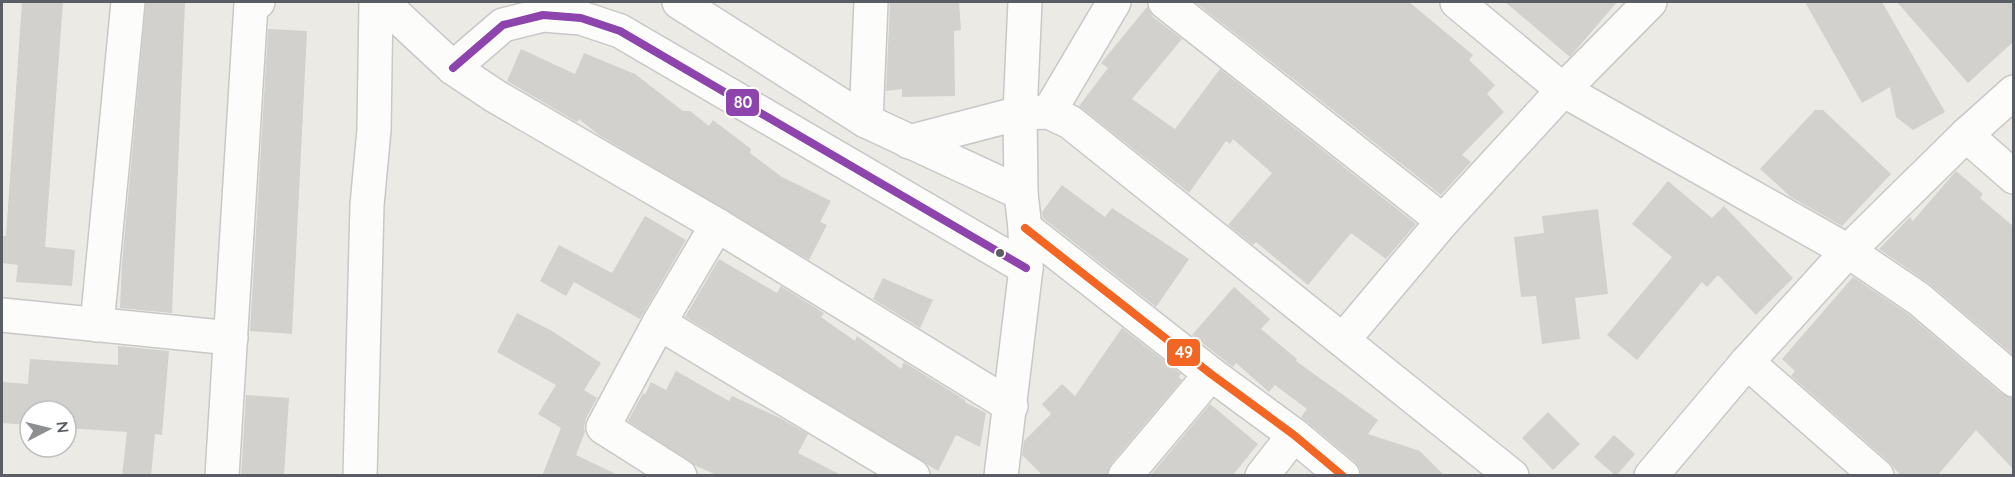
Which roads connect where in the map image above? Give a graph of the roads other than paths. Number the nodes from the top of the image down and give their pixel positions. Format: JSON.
{"nodes":[{"id":1,"x":128,"y":2,"type":"edge"},
{"id":2,"x":258,"y":2,"type":"edge"},
{"id":3,"x":376,"y":2,"type":"edge"},
{"id":4,"x":382,"y":2,"type":"edge"},
{"id":5,"x":679,"y":2,"type":"edge"},
{"id":6,"x":871,"y":2,"type":"edge"},
{"id":7,"x":1024,"y":2,"type":"edge"},
{"id":8,"x":1113,"y":2,"type":"edge"},
{"id":9,"x":1165,"y":2,"type":"edge"},
{"id":10,"x":1457,"y":2,"type":"edge"},
{"id":11,"x":1650,"y":2,"type":"edge"},
{"id":12,"x":453,"y":68,"type":"junction"},
{"id":13,"x":1563,"y":90,"type":"junction"},
{"id":14,"x":2013,"y":92,"type":"edge"},
{"id":15,"x":1034,"y":112,"type":"junction"},
{"id":16,"x":866,"y":121,"type":"junction"},
{"id":17,"x":1966,"y":135,"type":"junction"},
{"id":18,"x":909,"y":142,"type":"junction"},
{"id":19,"x":2013,"y":177,"type":"edge"},
{"id":20,"x":1021,"y":193,"type":"junction"},
{"id":21,"x":1443,"y":221,"type":"junction"},
{"id":22,"x":717,"y":225,"type":"junction"},
{"id":23,"x":1025,"y":228,"type":"junction"},
{"id":24,"x":1848,"y":250,"type":"junction"},
{"id":25,"x":1026,"y":268,"type":"junction"},
{"id":26,"x":2,"y":315,"type":"edge"},
{"id":27,"x":659,"y":323,"type":"junction"},
{"id":28,"x":97,"y":325,"type":"junction"},
{"id":29,"x":231,"y":338,"type":"junction"},
{"id":30,"x":1343,"y":340,"type":"junction"},
{"id":31,"x":1747,"y":362,"type":"junction"},
{"id":32,"x":1211,"y":374,"type":"junction"},
{"id":33,"x":2013,"y":380,"type":"edge"},
{"id":34,"x":1011,"y":406,"type":"junction"},
{"id":35,"x":1294,"y":435,"type":"junction"},
{"id":36,"x":222,"y":476,"type":"edge"},
{"id":37,"x":360,"y":476,"type":"edge"},
{"id":38,"x":680,"y":476,"type":"edge"},
{"id":39,"x":913,"y":476,"type":"edge"},
{"id":40,"x":1001,"y":476,"type":"edge"},
{"id":41,"x":1125,"y":476,"type":"edge"},
{"id":42,"x":1262,"y":476,"type":"edge"},
{"id":43,"x":1343,"y":476,"type":"edge"},
{"id":44,"x":1512,"y":476,"type":"edge"},
{"id":45,"x":1652,"y":476,"type":"edge"},
{"id":46,"x":1877,"y":476,"type":"edge"}],
"edges":[{"from":1,"to":28,"type":"street"},
{"from":2,"to":29,"type":"street"},
{"from":3,"to":37,"type":"street"},
{"from":4,"to":12,"type":"street"},
{"from":5,"to":16,"type":"street"},
{"from":6,"to":16,"type":"street"},
{"from":7,"to":15,"type":"street"},
{"from":8,"to":15,"type":"street"},
{"from":9,"to":21,"type":"street"},
{"from":10,"to":13,"type":"street"},
{"from":11,"to":13,"type":"street"},
{"from":12,"to":22,"type":"street"},
{"from":12,"to":25,"type":"street"},
{"from":13,"to":21,"type":"street"},
{"from":13,"to":24,"type":"street"},
{"from":14,"to":17,"type":"street"},
{"from":15,"to":18,"type":"street"},
{"from":15,"to":20,"type":"street"},
{"from":15,"to":30,"type":"street"},
{"from":16,"to":18,"type":"street"},
{"from":17,"to":19,"type":"street"},
{"from":17,"to":24,"type":"street"},
{"from":18,"to":20,"type":"street"},
{"from":20,"to":23,"type":"street"},
{"from":21,"to":30,"type":"street"},
{"from":22,"to":27,"type":"street"},
{"from":22,"to":34,"type":"street"},
{"from":23,"to":25,"type":"street"},
{"from":23,"to":32,"type":"street"},
{"from":24,"to":31,"type":"street"},
{"from":24,"to":33,"type":"street"},
{"from":25,"to":34,"type":"street"},
{"from":26,"to":28,"type":"street"},
{"from":27,"to":38,"type":"street"},
{"from":27,"to":39,"type":"street"},
{"from":28,"to":29,"type":"street"},
{"from":29,"to":36,"type":"street"},
{"from":30,"to":44,"type":"street"},
{"from":31,"to":45,"type":"street"},
{"from":31,"to":46,"type":"street"},
{"from":32,"to":35,"type":"street"},
{"from":32,"to":41,"type":"street"},
{"from":34,"to":40,"type":"street"},
{"from":35,"to":42,"type":"street"},
{"from":35,"to":43,"type":"street"}]}
